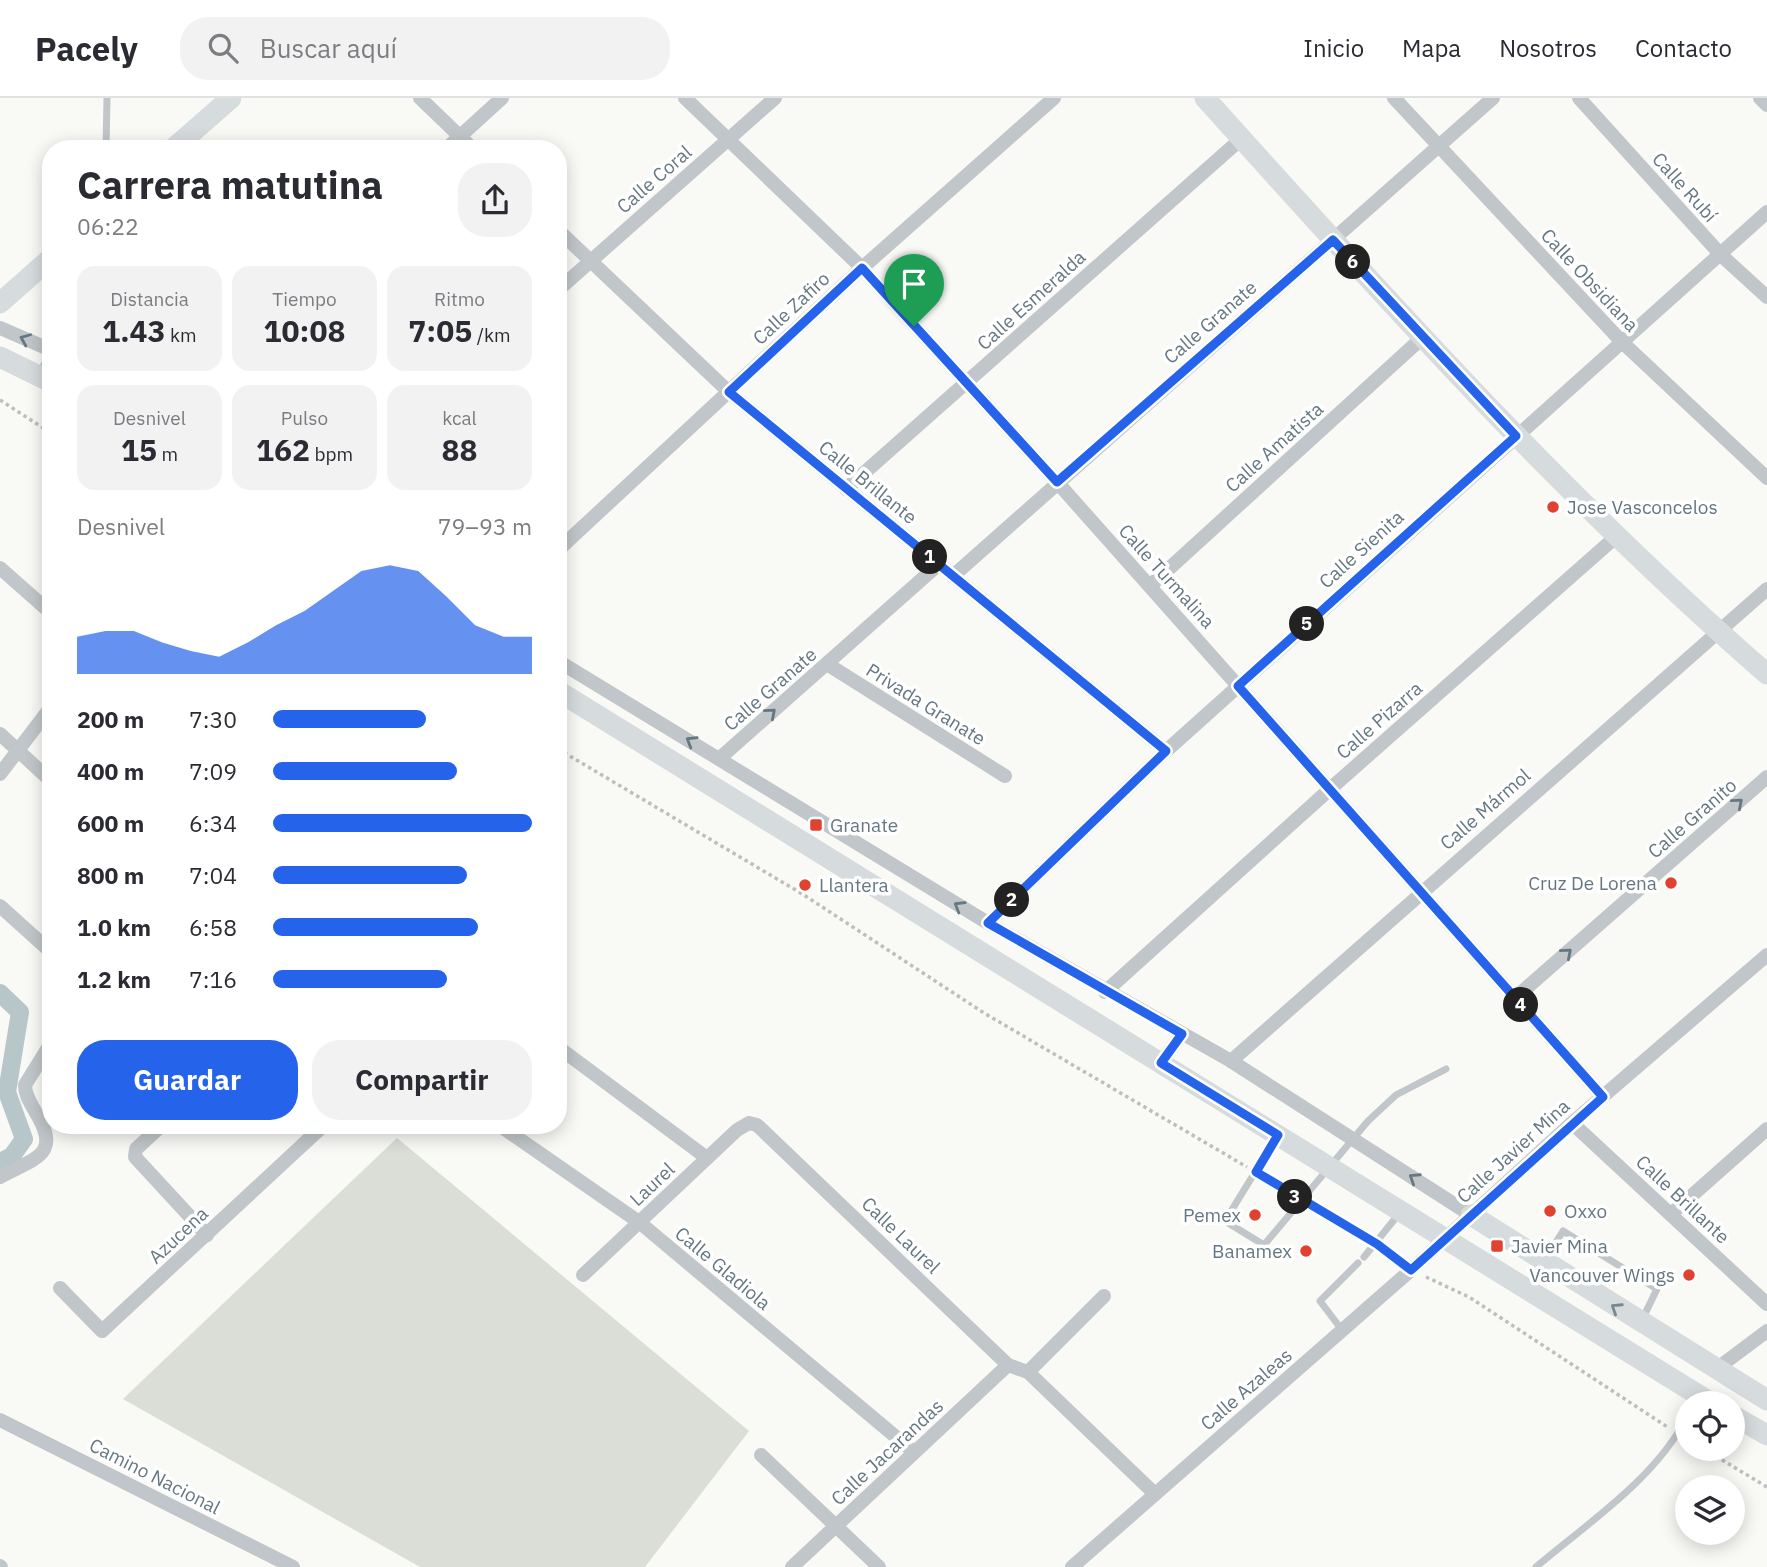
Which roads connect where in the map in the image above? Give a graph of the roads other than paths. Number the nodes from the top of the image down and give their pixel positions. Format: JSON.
{"nodes":[{"id":1,"x":107,"y":98,"type":"edge"},
{"id":2,"x":231,"y":98,"type":"edge"},
{"id":3,"x":420,"y":98,"type":"edge"},
{"id":4,"x":502,"y":98,"type":"edge"},
{"id":5,"x":685,"y":98,"type":"edge"},
{"id":6,"x":775,"y":98,"type":"edge"},
{"id":7,"x":1054,"y":98,"type":"edge"},
{"id":8,"x":1205,"y":98,"type":"edge"},
{"id":9,"x":1394,"y":98,"type":"edge"},
{"id":10,"x":1493,"y":98,"type":"edge"},
{"id":11,"x":1580,"y":98,"type":"edge"},
{"id":12,"x":1760,"y":98,"type":"edge"},
{"id":13,"x":1767,"y":105,"type":"edge"},
{"id":14,"x":460,"y":136,"type":"junction"},
{"id":15,"x":728,"y":139,"type":"junction"},
{"id":16,"x":1241,"y":139,"type":"junction"},
{"id":17,"x":106,"y":140,"type":"edge"},
{"id":18,"x":183,"y":140,"type":"edge"},
{"id":19,"x":456,"y":140,"type":"edge"},
{"id":20,"x":464,"y":140,"type":"edge"},
{"id":21,"x":1438,"y":146,"type":"junction"},
{"id":22,"x":1767,"y":212,"type":"edge"},
{"id":23,"x":567,"y":238,"type":"edge"},
{"id":24,"x":1333,"y":240,"type":"junction"},
{"id":25,"x":1721,"y":255,"type":"junction"},
{"id":26,"x":591,"y":261,"type":"junction"},
{"id":27,"x":42,"y":266,"type":"edge"},
{"id":28,"x":862,"y":268,"type":"junction"},
{"id":29,"x":567,"y":282,"type":"edge"},
{"id":30,"x":1767,"y":297,"type":"edge"},
{"id":31,"x":0,"y":303,"type":"edge"},
{"id":32,"x":0,"y":328,"type":"edge"},
{"id":33,"x":1423,"y":337,"type":"junction"},
{"id":34,"x":1622,"y":342,"type":"junction"},
{"id":35,"x":42,"y":346,"type":"edge"},
{"id":36,"x":0,"y":357,"type":"edge"},
{"id":37,"x":42,"y":370,"type":"edge"},
{"id":38,"x":966,"y":383,"type":"junction"},
{"id":39,"x":729,"y":392,"type":"junction"},
{"id":40,"x":1516,"y":436,"type":"junction"},
{"id":41,"x":1767,"y":478,"type":"edge"},
{"id":42,"x":1057,"y":482,"type":"junction"},
{"id":43,"x":846,"y":489,"type":"junction"},
{"id":44,"x":1618,"y":535,"type":"junction"},
{"id":45,"x":567,"y":542,"type":"edge"},
{"id":46,"x":939,"y":564,"type":"junction"},
{"id":47,"x":0,"y":568,"type":"edge"},
{"id":48,"x":953,"y":576,"type":"junction"},
{"id":49,"x":1150,"y":586,"type":"junction"},
{"id":50,"x":1767,"y":589,"type":"edge"},
{"id":51,"x":42,"y":605,"type":"edge"},
{"id":52,"x":1718,"y":631,"type":"junction"},
{"id":53,"x":827,"y":664,"type":"junction"},
{"id":54,"x":567,"y":667,"type":"edge"},
{"id":55,"x":1767,"y":674,"type":"edge"},
{"id":56,"x":1238,"y":686,"type":"junction"},
{"id":57,"x":567,"y":697,"type":"edge"},
{"id":58,"x":42,"y":719,"type":"edge"},
{"id":59,"x":0,"y":734,"type":"edge"},
{"id":60,"x":18,"y":750,"type":"junction"},
{"id":61,"x":1166,"y":751,"type":"junction"},
{"id":62,"x":720,"y":758,"type":"junction"},
{"id":63,"x":42,"y":773,"type":"edge"},
{"id":64,"x":0,"y":774,"type":"edge"},
{"id":65,"x":1005,"y":776,"type":"dead end"},
{"id":66,"x":1767,"y":777,"type":"edge"},
{"id":67,"x":1330,"y":789,"type":"junction"},
{"id":68,"x":1420,"y":891,"type":"junction"},
{"id":69,"x":0,"y":906,"type":"edge"},
{"id":70,"x":988,"y":923,"type":"junction"},
{"id":71,"x":42,"y":944,"type":"edge"},
{"id":72,"x":1767,"y":955,"type":"edge"},
{"id":73,"x":1105,"y":992,"type":"junction"},
{"id":74,"x":1515,"y":998,"type":"junction"},
{"id":75,"x":1182,"y":1034,"type":"junction"},
{"id":76,"x":567,"y":1054,"type":"edge"},
{"id":77,"x":42,"y":1056,"type":"edge"},
{"id":78,"x":1231,"y":1061,"type":"junction"},
{"id":79,"x":1161,"y":1063,"type":"junction"},
{"id":80,"x":1446,"y":1069,"type":"dead end"},
{"id":81,"x":1603,"y":1097,"type":"junction"},
{"id":82,"x":42,"y":1123,"type":"edge"},
{"id":83,"x":749,"y":1123,"type":"joint"},
{"id":84,"x":1572,"y":1123,"type":"junction"},
{"id":85,"x":1767,"y":1129,"type":"edge"},
{"id":86,"x":47,"y":1134,"type":"edge"},
{"id":87,"x":152,"y":1134,"type":"edge"},
{"id":88,"x":314,"y":1134,"type":"edge"},
{"id":89,"x":512,"y":1134,"type":"edge"},
{"id":90,"x":1278,"y":1135,"type":"junction"},
{"id":91,"x":1355,"y":1139,"type":"junction"},
{"id":92,"x":708,"y":1158,"type":"junction"},
{"id":93,"x":1332,"y":1168,"type":"junction"},
{"id":94,"x":0,"y":1177,"type":"edge"},
{"id":95,"x":1401,"y":1211,"type":"junction"},
{"id":96,"x":1671,"y":1214,"type":"junction"},
{"id":97,"x":1471,"y":1215,"type":"junction"},
{"id":98,"x":639,"y":1223,"type":"junction"},
{"id":99,"x":207,"y":1235,"type":"junction"},
{"id":100,"x":1445,"y":1239,"type":"junction"},
{"id":101,"x":1544,"y":1261,"type":"junction"},
{"id":102,"x":583,"y":1275,"type":"dead end"},
{"id":103,"x":60,"y":1289,"type":"dead end"},
{"id":104,"x":1104,"y":1296,"type":"dead end"},
{"id":105,"x":1767,"y":1304,"type":"edge"},
{"id":106,"x":1640,"y":1324,"type":"junction"},
{"id":107,"x":1342,"y":1330,"type":"junction"},
{"id":108,"x":1767,"y":1331,"type":"edge"},
{"id":109,"x":1009,"y":1365,"type":"junction"},
{"id":110,"x":1715,"y":1370,"type":"junction"},
{"id":111,"x":1028,"y":1371,"type":"junction"},
{"id":112,"x":1685,"y":1391,"type":"edge"},
{"id":113,"x":1767,"y":1400,"type":"edge"},
{"id":114,"x":0,"y":1420,"type":"edge"},
{"id":115,"x":1745,"y":1422,"type":"edge"},
{"id":116,"x":1767,"y":1435,"type":"edge"},
{"id":117,"x":1675,"y":1438,"type":"edge"},
{"id":118,"x":914,"y":1452,"type":"junction"},
{"id":119,"x":761,"y":1455,"type":"dead end"},
{"id":120,"x":1155,"y":1494,"type":"junction"},
{"id":121,"x":836,"y":1525,"type":"junction"},
{"id":122,"x":293,"y":1567,"type":"edge"},
{"id":123,"x":792,"y":1567,"type":"edge"},
{"id":124,"x":879,"y":1567,"type":"edge"},
{"id":125,"x":1072,"y":1567,"type":"edge"},
{"id":126,"x":1536,"y":1567,"type":"edge"}],
"edges":[{"from":1,"to":17,"type":"lane"},
{"from":2,"to":18,"type":"main road"},
{"from":3,"to":14,"type":"street"},
{"from":4,"to":14,"type":"street"},
{"from":5,"to":15,"type":"street","name":"Calle Turmalina"},
{"from":6,"to":15,"type":"street","name":"Calle Coral"},
{"from":7,"to":28,"type":"street","name":"Calle Zafiro"},
{"from":8,"to":16,"type":"main road"},
{"from":9,"to":21,"type":"street","name":"Calle Obsidiana"},
{"from":10,"to":21,"type":"street","name":"Calle Granate"},
{"from":11,"to":25,"type":"street","name":"Calle Rubí"},
{"from":12,"to":13,"type":"street"},
{"from":14,"to":19,"type":"street"},
{"from":14,"to":20,"type":"street"},
{"from":15,"to":26,"type":"street","name":"Calle Coral"},
{"from":15,"to":28,"type":"street","name":"Calle Turmalina"},
{"from":16,"to":24,"type":"main road"},
{"from":16,"to":38,"type":"street","name":"Calle Esmeralda"},
{"from":21,"to":24,"type":"street","name":"Calle Granate"},
{"from":21,"to":34,"type":"street","name":"Calle Obsidiana"},
{"from":22,"to":25,"type":"street","name":"Calle Sienita"},
{"from":23,"to":26,"type":"street","name":"Calle Brillante"},
{"from":24,"to":33,"type":"main road"},
{"from":24,"to":42,"type":"street","name":"Calle Granate"},
{"from":25,"to":30,"type":"street","name":"Calle Rubí"},
{"from":25,"to":34,"type":"street","name":"Calle Sienita"},
{"from":26,"to":29,"type":"street","name":"Calle Coral"},
{"from":26,"to":39,"type":"street","name":"Calle Brillante"},
{"from":27,"to":31,"type":"main road"},
{"from":28,"to":38,"type":"street","name":"Calle Turmalina"},
{"from":28,"to":39,"type":"street","name":"Calle Zafiro"},
{"from":35,"to":32,"type":"street","one_way":true},
{"from":33,"to":40,"type":"main road"},
{"from":33,"to":49,"type":"street","name":"Calle Amatista"},
{"from":34,"to":40,"type":"street","name":"Calle Sienita"},
{"from":34,"to":41,"type":"street","name":"Calle Obsidiana"},
{"from":36,"to":37,"type":"main road"},
{"from":38,"to":42,"type":"street","name":"Calle Turmalina"},
{"from":38,"to":43,"type":"street","name":"Calle Esmeralda"},
{"from":39,"to":43,"type":"street","name":"Calle Brillante"},
{"from":39,"to":45,"type":"street","name":"Calle Zafiro"},
{"from":40,"to":44,"type":"main road"},
{"from":40,"to":56,"type":"street","name":"Calle Sienita"},
{"from":42,"to":48,"type":"street","name":"Calle Granate"},
{"from":42,"to":49,"type":"street","name":"Calle Turmalina"},
{"from":43,"to":46,"type":"street","name":"Calle Brillante"},
{"from":44,"to":52,"type":"main road"},
{"from":44,"to":67,"type":"street","name":"Calle Pizarra"},
{"from":46,"to":48,"type":"street","name":"Calle Brillante"},
{"from":46,"to":53,"type":"street","name":"Calle Granate"},
{"from":47,"to":51,"type":"street"},
{"from":48,"to":61,"type":"street","name":"Calle Brillante"},
{"from":49,"to":56,"type":"street","name":"Calle Turmalina"},
{"from":50,"to":52,"type":"street","name":"Calle Mármol"},
{"from":52,"to":55,"type":"main road"},
{"from":52,"to":68,"type":"street","name":"Calle Mármol"},
{"from":62,"to":53,"type":"street","name":"Calle Granate","one_way":true},
{"from":53,"to":65,"type":"street","name":"Privada Granate"},
{"from":62,"to":54,"type":"street","one_way":true},
{"from":56,"to":61,"type":"street","name":"Calle Sienita"},
{"from":56,"to":67,"type":"street","name":"Calle Turmalina"},
{"from":57,"to":79,"type":"main road"},
{"from":58,"to":60,"type":"street"},
{"from":59,"to":60,"type":"street"},
{"from":60,"to":63,"type":"street"},
{"from":60,"to":64,"type":"street"},
{"from":61,"to":70,"type":"street","name":"Calle Sienita"},
{"from":70,"to":62,"type":"street","one_way":true},
{"from":74,"to":66,"type":"street","name":"Calle Granito","one_way":true},
{"from":67,"to":68,"type":"street","name":"Calle Turmalina"},
{"from":67,"to":73,"type":"street","name":"Calle Pizarra"},
{"from":68,"to":74,"type":"street","name":"Calle Turmalina"},
{"from":68,"to":78,"type":"street","name":"Calle Mármol"},
{"from":69,"to":71,"type":"street"},
{"from":70,"to":73,"type":"street"},
{"from":72,"to":81,"type":"street","name":"Calle Javier Mina"},
{"from":73,"to":75,"type":"street"},
{"from":74,"to":81,"type":"street","name":"Calle Turmalina"},
{"from":75,"to":78,"type":"street"},
{"from":75,"to":79,"type":"street"},
{"from":76,"to":92,"type":"street"},
{"from":77,"to":82,"type":"street"},
{"from":78,"to":91,"type":"street"},
{"from":79,"to":90,"type":"main road"},
{"from":80,"to":91,"type":"lane"},
{"from":81,"to":84,"type":"street","name":"Calle Javier Mina"},
{"from":83,"to":92,"type":"street","name":"Laurel"},
{"from":83,"to":109,"type":"street","name":"Calle Laurel"},
{"from":84,"to":96,"type":"street","name":"Calle Brillante"},
{"from":84,"to":97,"type":"street","name":"Calle Javier Mina"},
{"from":85,"to":96,"type":"street"},
{"from":86,"to":94,"type":"street"},
{"from":87,"to":99,"type":"street"},
{"from":88,"to":99,"type":"street","name":"Azucena"},
{"from":89,"to":98,"type":"street","name":"Calle Gladiola"},
{"from":90,"to":93,"type":"main road"},
{"from":90,"to":93,"type":"lane"},
{"from":91,"to":93,"type":"lane"},
{"from":97,"to":91,"type":"street","one_way":true},
{"from":92,"to":98,"type":"street","name":"Laurel"},
{"from":93,"to":95,"type":"main road"},
{"from":95,"to":100,"type":"main road"},
{"from":95,"to":107,"type":"lane"},
{"from":96,"to":105,"type":"street","name":"Calle Brillante"},
{"from":97,"to":100,"type":"street","name":"Calle Javier Mina"},
{"from":97,"to":101,"type":"main road"},
{"from":98,"to":102,"type":"street","name":"Laurel"},
{"from":98,"to":118,"type":"street","name":"Calle Gladiola"},
{"from":99,"to":103,"type":"street","name":"Azucena"},
{"from":100,"to":107,"type":"street","name":"Calle Azaleas"},
{"from":100,"to":112,"type":"main road"},
{"from":106,"to":101,"type":"main road","one_way":true},
{"from":101,"to":106,"type":"lane"},
{"from":104,"to":111,"type":"street"},
{"from":106,"to":110,"type":"main road"},
{"from":107,"to":120,"type":"street","name":"Calle Azaleas"},
{"from":108,"to":110,"type":"street"},
{"from":109,"to":111,"type":"street","name":"Calle Laurel"},
{"from":109,"to":118,"type":"street","name":"Calle Jacarandas"},
{"from":110,"to":113,"type":"main road"},
{"from":111,"to":120,"type":"street","name":"Calle Laurel"},
{"from":114,"to":122,"type":"street","name":"Camino Nacional"},
{"from":115,"to":116,"type":"main road"},
{"from":117,"to":126,"type":"lane"},
{"from":118,"to":121,"type":"street","name":"Calle Jacarandas"},
{"from":119,"to":121,"type":"street"},
{"from":120,"to":125,"type":"street","name":"Calle Azaleas"},
{"from":121,"to":123,"type":"street","name":"Calle Jacarandas"},
{"from":121,"to":124,"type":"street"}]}
